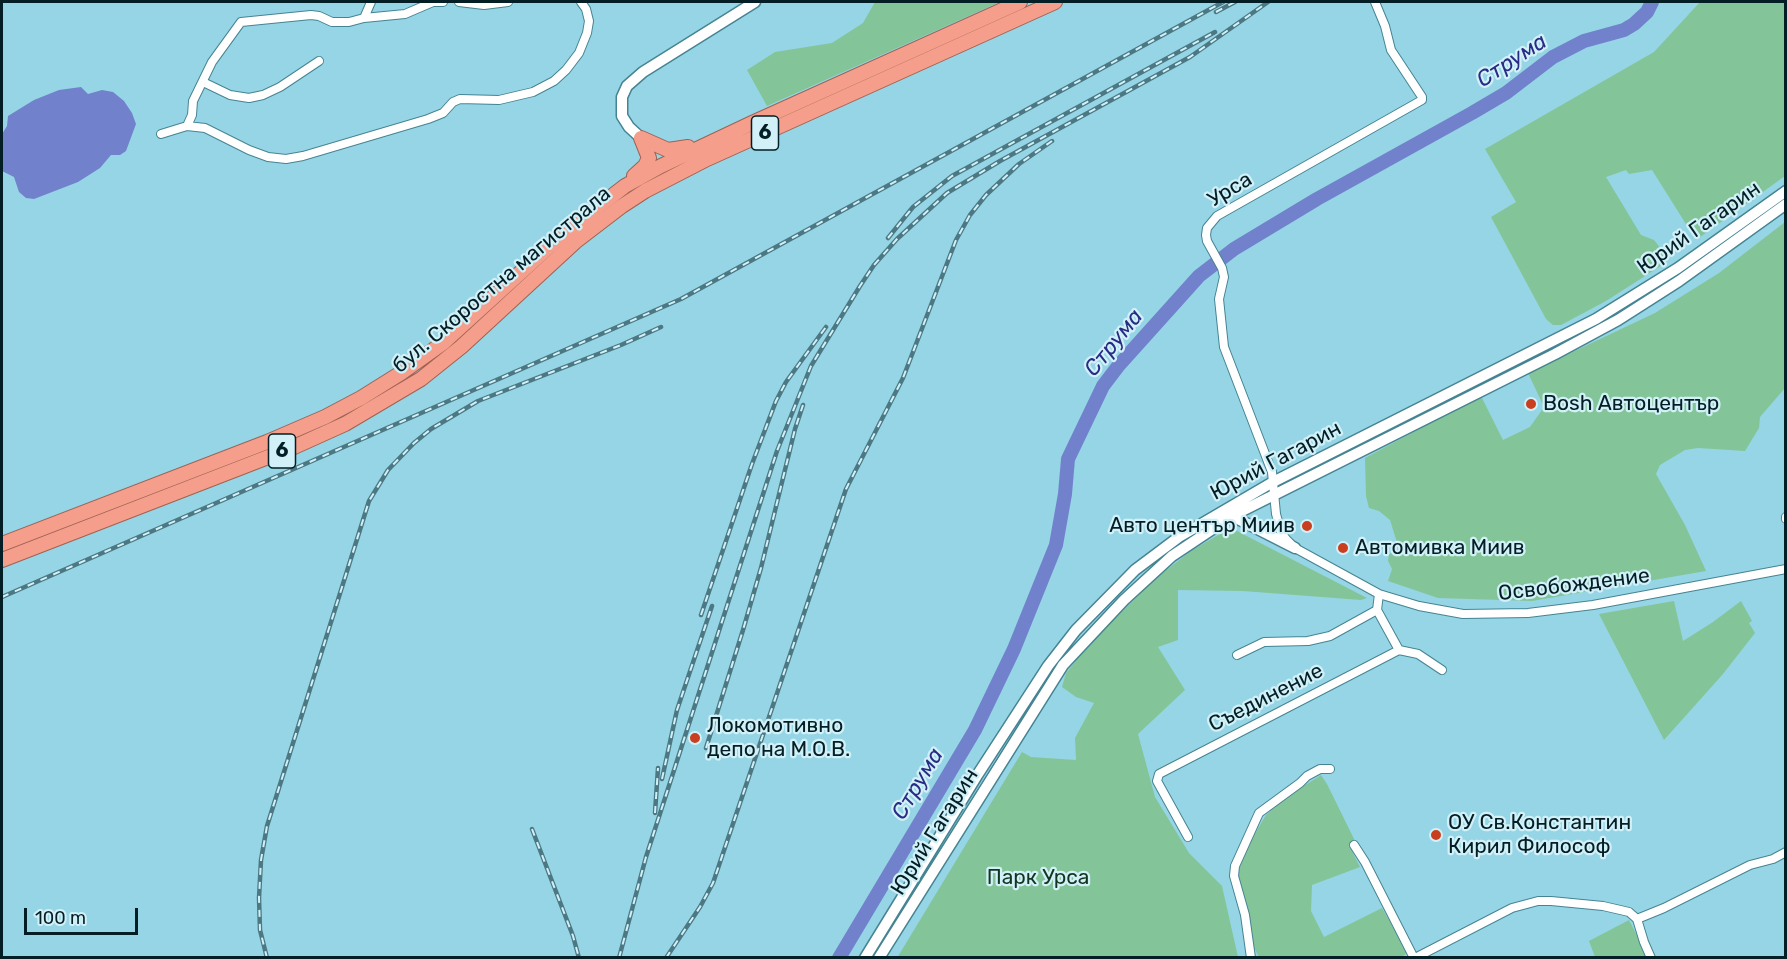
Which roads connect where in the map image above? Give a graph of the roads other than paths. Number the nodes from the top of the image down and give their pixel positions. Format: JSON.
{"nodes":[{"id":1,"x":371,"y":2,"type":"edge"},
{"id":2,"x":443,"y":2,"type":"edge"},
{"id":3,"x":459,"y":2,"type":"edge"},
{"id":4,"x":508,"y":2,"type":"edge"},
{"id":5,"x":581,"y":2,"type":"edge"},
{"id":6,"x":755,"y":2,"type":"edge"},
{"id":7,"x":1020,"y":2,"type":"edge"},
{"id":8,"x":1055,"y":2,"type":"edge"},
{"id":9,"x":1375,"y":2,"type":"edge"},
{"id":10,"x":364,"y":18,"type":"junction"},
{"id":11,"x":319,"y":61,"type":"dead end"},
{"id":12,"x":203,"y":82,"type":"junction"},
{"id":13,"x":752,"y":123,"type":"junction"},
{"id":14,"x":187,"y":126,"type":"junction"},
{"id":15,"x":161,"y":134,"type":"dead end"},
{"id":16,"x":641,"y":138,"type":"junction"},
{"id":17,"x":1785,"y":191,"type":"edge"},
{"id":18,"x":608,"y":198,"type":"junction"},
{"id":19,"x":1785,"y":204,"type":"edge"},
{"id":20,"x":498,"y":303,"type":"junction"},
{"id":21,"x":1274,"y":482,"type":"junction"},
{"id":22,"x":1274,"y":495,"type":"junction"},
{"id":23,"x":1232,"y":516,"type":"junction"},
{"id":24,"x":2,"y":544,"type":"edge"},
{"id":25,"x":1296,"y":548,"type":"junction"},
{"id":26,"x":2,"y":560,"type":"edge"},
{"id":27,"x":1785,"y":568,"type":"edge"},
{"id":28,"x":1379,"y":594,"type":"junction"},
{"id":29,"x":1377,"y":610,"type":"junction"},
{"id":30,"x":1399,"y":650,"type":"junction"},
{"id":31,"x":1237,"y":655,"type":"dead end"},
{"id":32,"x":1443,"y":670,"type":"dead end"},
{"id":33,"x":1330,"y":769,"type":"dead end"},
{"id":34,"x":1188,"y":837,"type":"dead end"},
{"id":35,"x":1354,"y":845,"type":"dead end"},
{"id":36,"x":1785,"y":852,"type":"edge"},
{"id":37,"x":1637,"y":919,"type":"junction"},
{"id":38,"x":865,"y":957,"type":"edge"},
{"id":39,"x":879,"y":957,"type":"edge"},
{"id":40,"x":1251,"y":957,"type":"edge"},
{"id":41,"x":1414,"y":957,"type":"edge"},
{"id":42,"x":1651,"y":957,"type":"edge"}],
"edges":[{"from":1,"to":10,"type":"street"},
{"from":2,"to":10,"type":"street"},
{"from":3,"to":4,"type":"street"},
{"from":5,"to":14,"type":"street"},
{"from":6,"to":16,"type":"street"},
{"from":7,"to":13,"type":"highway","name":"бул. Скоростна магистрала","number":"6"},
{"from":8,"to":20,"type":"highway","name":"бул. Скоростна магистрала","number":"6"},
{"from":9,"to":21,"type":"street","name":"Урса"},
{"from":10,"to":12,"type":"street"},
{"from":11,"to":12,"type":"street"},
{"from":12,"to":14,"type":"street"},
{"from":13,"to":16,"type":"highway"},
{"from":13,"to":18,"type":"highway","name":"бул. Скоростна магистрала","number":"6"},
{"from":14,"to":15,"type":"street"},
{"from":16,"to":18,"type":"highway"},
{"from":17,"to":21,"type":"street","name":"Юрий Гагарин"},
{"from":18,"to":20,"type":"highway","name":"бул. Скоростна магистрала","number":"6"},
{"from":19,"to":22,"type":"street","name":"Юрий Гагарин"},
{"from":20,"to":24,"type":"highway","name":"бул. Скоростна магистрала","number":"6"},
{"from":20,"to":26,"type":"highway","name":"бул. Скоростна магистрала","number":"6"},
{"from":21,"to":22,"type":"street","name":"Урса"},
{"from":21,"to":38,"type":"street","name":"Юрий Гагарин"},
{"from":22,"to":23,"type":"street","name":"Юрий Гагарин"},
{"from":22,"to":25,"type":"street","name":"Освобождение"},
{"from":23,"to":25,"type":"street"},
{"from":23,"to":39,"type":"street","name":"Юрий Гагарин"},
{"from":25,"to":28,"type":"street","name":"Освобождение"},
{"from":27,"to":28,"type":"street","name":"Освобождение"},
{"from":28,"to":29,"type":"street"},
{"from":29,"to":30,"type":"street"},
{"from":29,"to":31,"type":"street"},
{"from":30,"to":32,"type":"street"},
{"from":30,"to":34,"type":"street","name":"Съединение"},
{"from":33,"to":40,"type":"street"},
{"from":35,"to":41,"type":"street"},
{"from":36,"to":37,"type":"street"},
{"from":37,"to":41,"type":"street"},
{"from":37,"to":42,"type":"street"}]}
